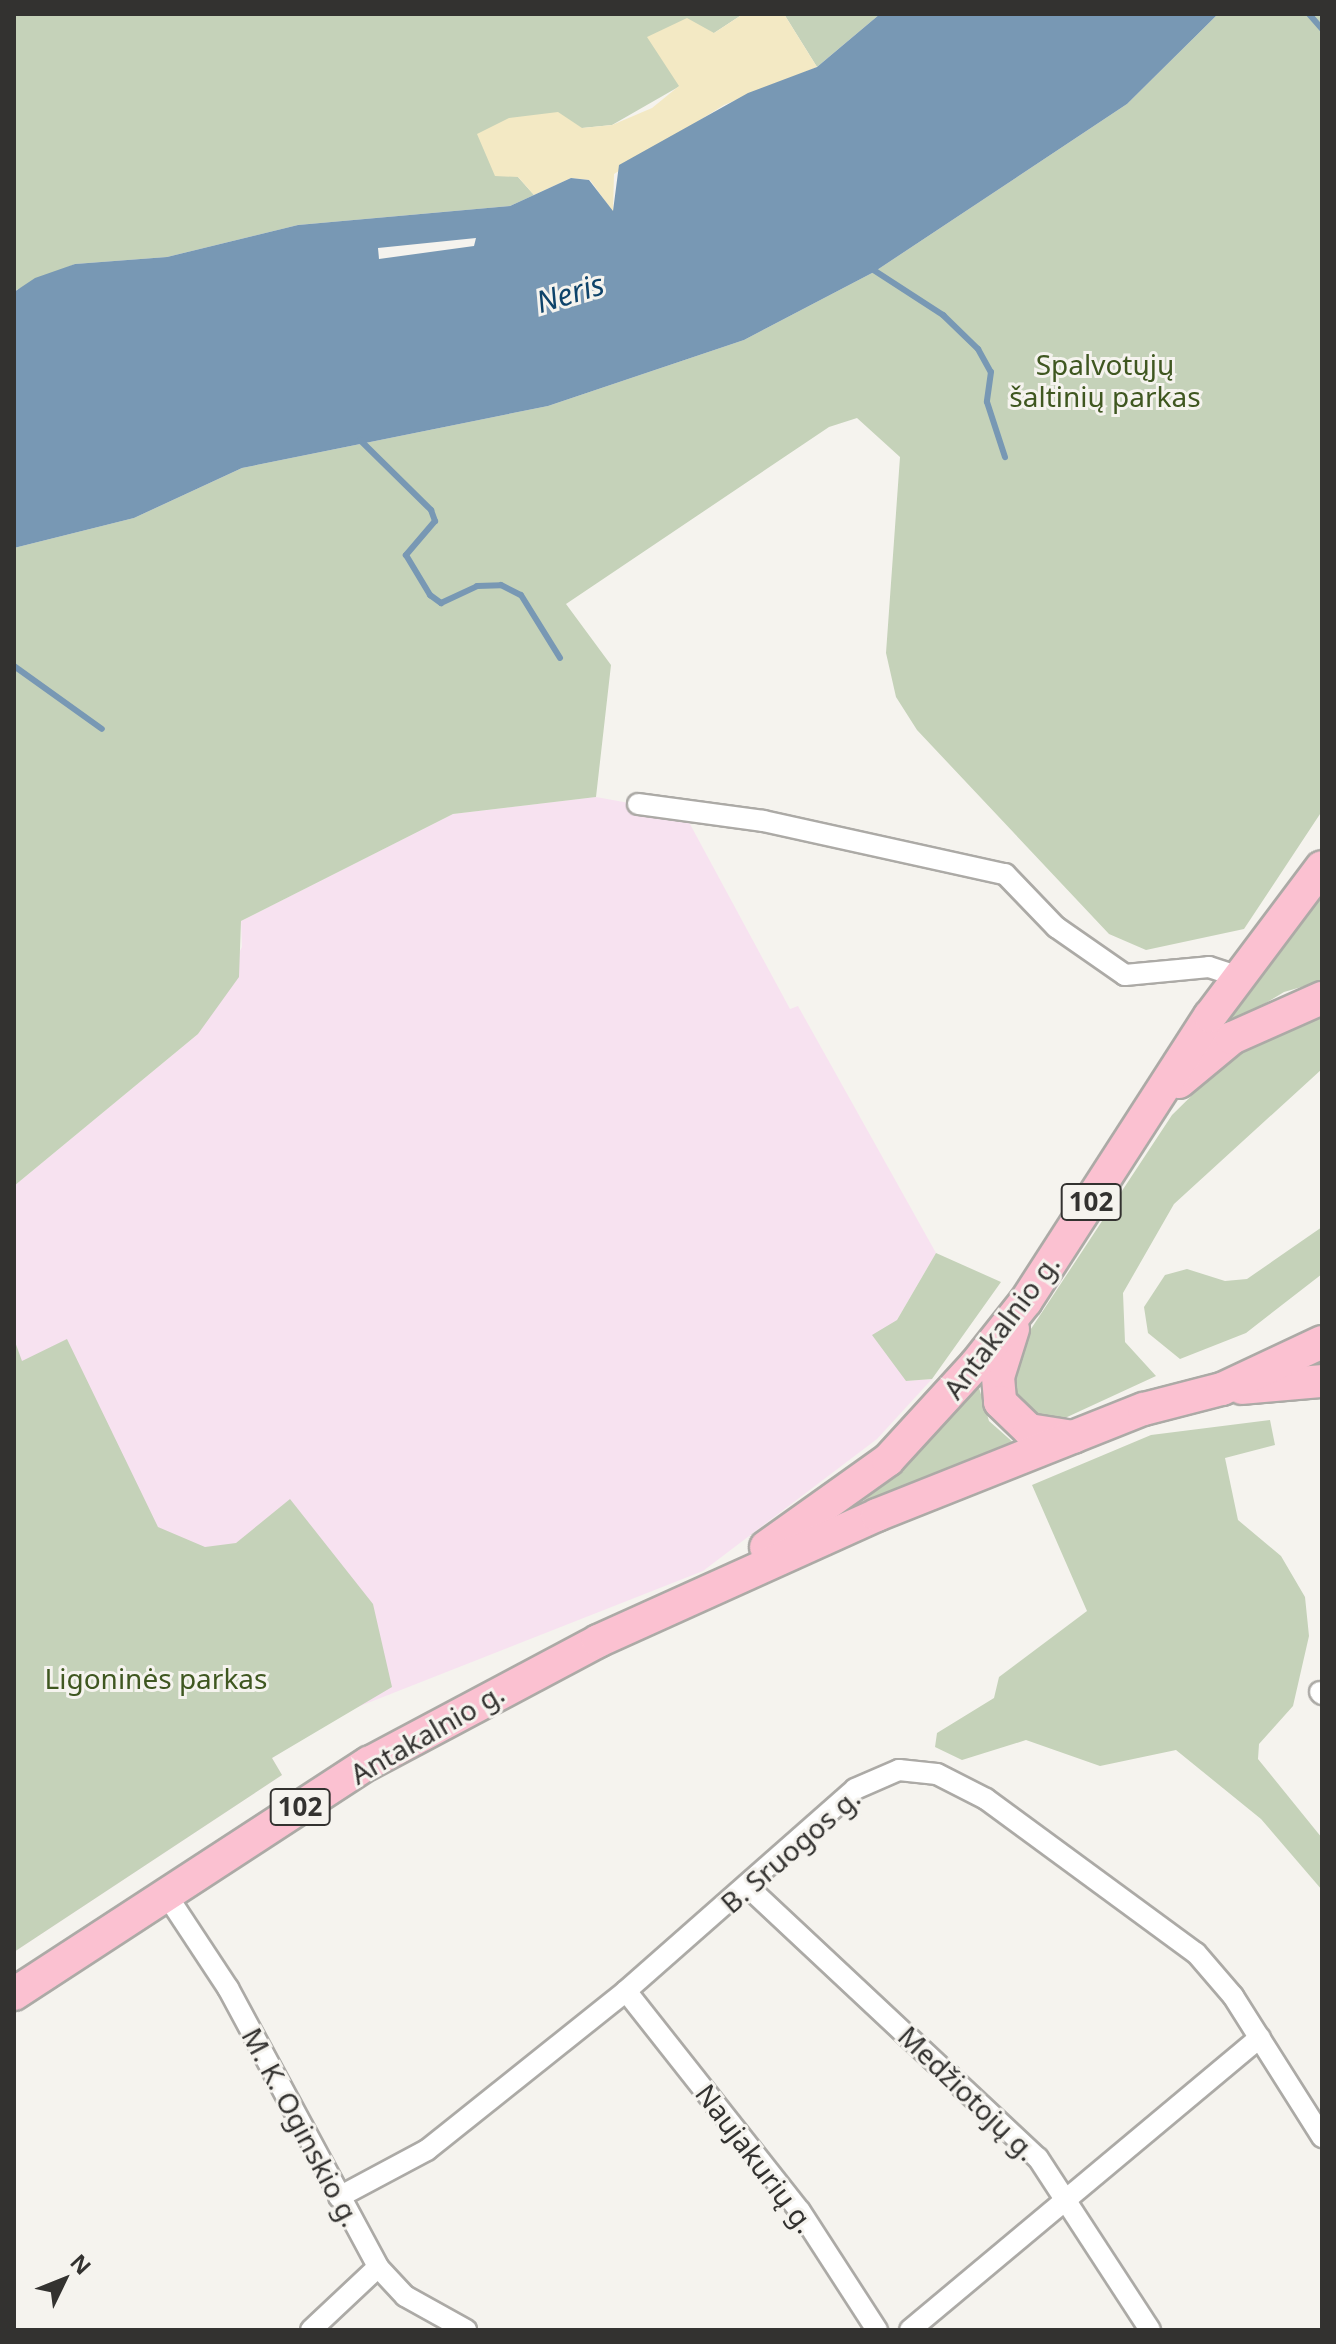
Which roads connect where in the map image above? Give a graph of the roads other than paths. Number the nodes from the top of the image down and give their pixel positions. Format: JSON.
{"nodes":[{"id":1,"x":638,"y":804,"type":"dead end"},
{"id":2,"x":1322,"y":867,"type":"edge"},
{"id":3,"x":1240,"y":977,"type":"junction"},
{"id":4,"x":1322,"y":998,"type":"edge"},
{"id":5,"x":1156,"y":1103,"type":"junction"},
{"id":6,"x":1026,"y":1301,"type":"junction"},
{"id":7,"x":1322,"y":1342,"type":"edge"},
{"id":8,"x":1322,"y":1381,"type":"edge"},
{"id":9,"x":1222,"y":1389,"type":"junction"},
{"id":10,"x":1077,"y":1437,"type":"junction"},
{"id":11,"x":646,"y":1618,"type":"junction"},
{"id":12,"x":748,"y":1887,"type":"junction"},
{"id":13,"x":166,"y":1894,"type":"junction"},
{"id":14,"x":626,"y":1991,"type":"junction"},
{"id":15,"x":14,"y":1994,"type":"edge"},
{"id":16,"x":1260,"y":2037,"type":"junction"},
{"id":17,"x":1322,"y":2137,"type":"edge"},
{"id":18,"x":1066,"y":2193,"type":"junction"},
{"id":19,"x":339,"y":2197,"type":"junction"},
{"id":20,"x":378,"y":2267,"type":"junction"},
{"id":21,"x":311,"y":2330,"type":"edge"},
{"id":22,"x":466,"y":2330,"type":"edge"},
{"id":23,"x":877,"y":2330,"type":"edge"},
{"id":24,"x":910,"y":2330,"type":"edge"},
{"id":25,"x":1150,"y":2330,"type":"edge"}],
"edges":[{"from":1,"to":3,"type":"street"},
{"from":2,"to":3,"type":"main road","name":"Antakalnio g."},
{"from":3,"to":5,"type":"main road","name":"Antakalnio g."},
{"from":4,"to":5,"type":"main road","number":"102"},
{"from":5,"to":6,"type":"main road","name":"Antakalnio g.","number":"102"},
{"from":6,"to":10,"type":"main road"},
{"from":6,"to":11,"type":"main road","name":"Antakalnio g.","number":"102"},
{"from":7,"to":9,"type":"main road","name":"Antakalnio g."},
{"from":8,"to":9,"type":"main road"},
{"from":9,"to":10,"type":"main road","name":"Antakalnio g.","number":"102"},
{"from":10,"to":11,"type":"main road","name":"Antakalnio g.","number":"102"},
{"from":11,"to":13,"type":"main road","name":"Antakalnio g.","number":"102"},
{"from":12,"to":14,"type":"street","name":"B. Sruogos g."},
{"from":12,"to":16,"type":"street","name":"B. Sruogos g."},
{"from":12,"to":18,"type":"street","name":"Medžiotojų g."},
{"from":13,"to":15,"type":"main road","name":"Antakalnio g.","number":"102"},
{"from":13,"to":19,"type":"street","name":"M. K. Oginskio g."},
{"from":14,"to":19,"type":"street","name":"B. Sruogos g."},
{"from":14,"to":23,"type":"street","name":"Naujakurių g."},
{"from":16,"to":17,"type":"street","name":"B. Sruogos g."},
{"from":16,"to":18,"type":"street"},
{"from":18,"to":24,"type":"street"},
{"from":18,"to":25,"type":"street","name":"Medžiotojų g."},
{"from":19,"to":20,"type":"street","name":"M. K. Oginskio g."},
{"from":20,"to":21,"type":"street"},
{"from":20,"to":22,"type":"street","name":"M. K. Oginskio g."}]}
